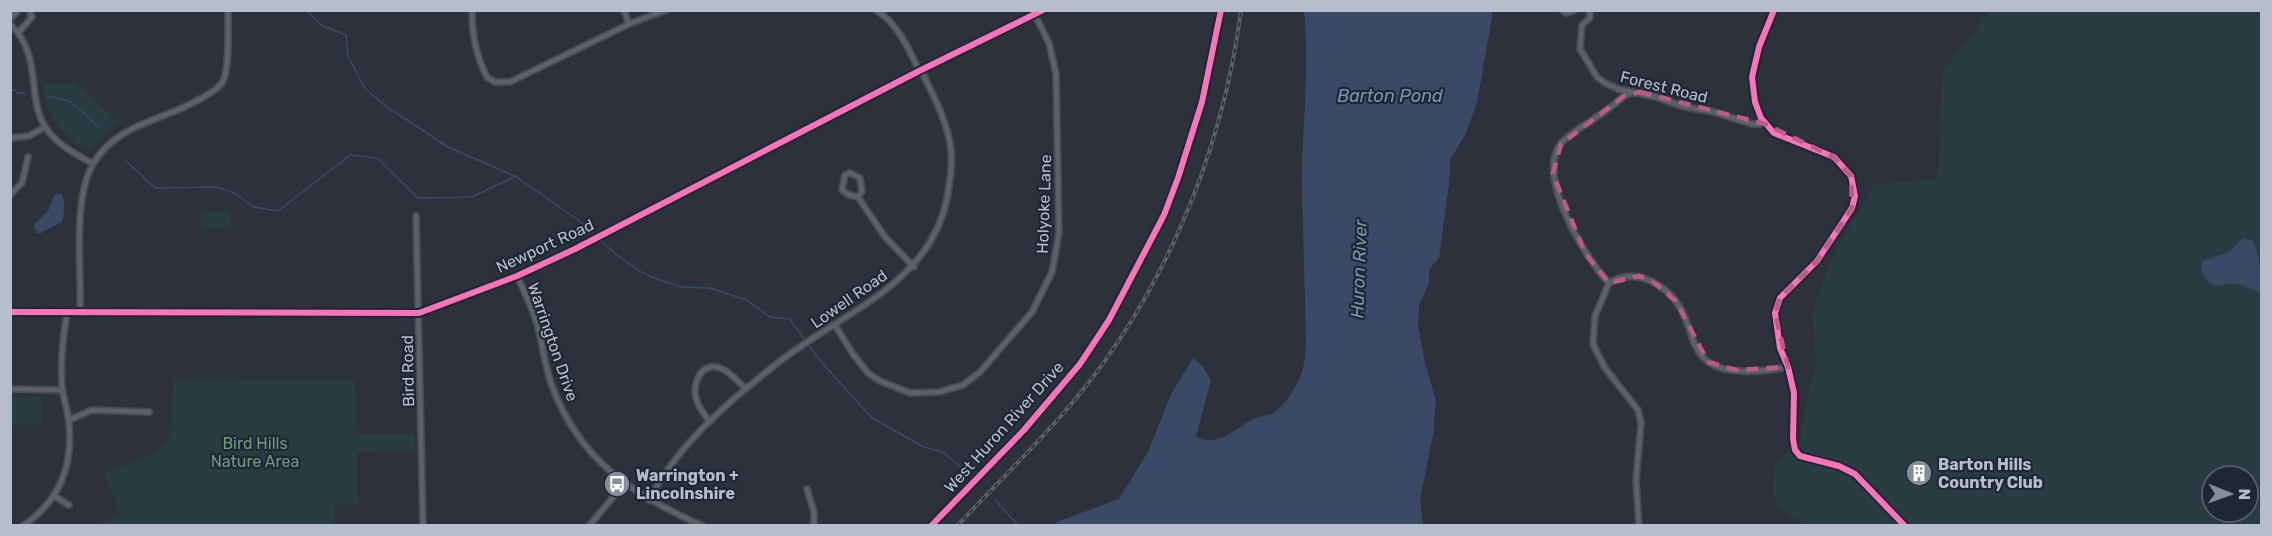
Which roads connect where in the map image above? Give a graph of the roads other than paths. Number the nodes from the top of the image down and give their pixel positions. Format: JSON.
{"nodes":[{"id":1,"x":18,"y":10,"type":"edge"},
{"id":2,"x":29,"y":10,"type":"edge"},
{"id":3,"x":228,"y":10,"type":"edge"},
{"id":4,"x":472,"y":10,"type":"edge"},
{"id":5,"x":624,"y":10,"type":"edge"},
{"id":6,"x":666,"y":10,"type":"edge"},
{"id":7,"x":876,"y":10,"type":"edge"},
{"id":8,"x":1043,"y":10,"type":"edge"},
{"id":9,"x":1221,"y":10,"type":"edge"},
{"id":10,"x":1562,"y":10,"type":"edge"},
{"id":11,"x":1575,"y":10,"type":"edge"},
{"id":12,"x":1590,"y":10,"type":"edge"},
{"id":13,"x":1774,"y":10,"type":"edge"},
{"id":14,"x":1035,"y":15,"type":"junction"},
{"id":15,"x":10,"y":19,"type":"edge"},
{"id":16,"x":10,"y":24,"type":"edge"},
{"id":17,"x":629,"y":24,"type":"junction"},
{"id":18,"x":19,"y":32,"type":"junction"},
{"id":19,"x":920,"y":70,"type":"junction"},
{"id":20,"x":1633,"y":92,"type":"junction"},
{"id":21,"x":1765,"y":124,"type":"junction"},
{"id":22,"x":45,"y":127,"type":"junction"},
{"id":23,"x":10,"y":138,"type":"edge"},
{"id":24,"x":28,"y":157,"type":"dead end"},
{"id":25,"x":93,"y":164,"type":"junction"},
{"id":26,"x":10,"y":195,"type":"edge"},
{"id":27,"x":858,"y":196,"type":"junction"},
{"id":28,"x":416,"y":216,"type":"dead end"},
{"id":29,"x":914,"y":267,"type":"junction"},
{"id":30,"x":517,"y":276,"type":"junction"},
{"id":31,"x":1609,"y":283,"type":"junction"},
{"id":32,"x":10,"y":312,"type":"edge"},
{"id":33,"x":67,"y":313,"type":"junction"},
{"id":34,"x":81,"y":313,"type":"junction"},
{"id":35,"x":419,"y":313,"type":"junction"},
{"id":36,"x":835,"y":325,"type":"junction"},
{"id":37,"x":1788,"y":367,"type":"junction"},
{"id":38,"x":10,"y":388,"type":"edge"},
{"id":39,"x":746,"y":389,"type":"junction"},
{"id":40,"x":62,"y":390,"type":"junction"},
{"id":41,"x":149,"y":412,"type":"dead end"},
{"id":42,"x":69,"y":420,"type":"junction"},
{"id":43,"x":710,"y":422,"type":"junction"},
{"id":44,"x":624,"y":484,"type":"junction"},
{"id":45,"x":807,"y":489,"type":"dead end"},
{"id":46,"x":54,"y":496,"type":"junction"},
{"id":47,"x":649,"y":500,"type":"junction"},
{"id":48,"x":69,"y":505,"type":"dead end"},
{"id":49,"x":23,"y":525,"type":"edge"},
{"id":50,"x":423,"y":525,"type":"edge"},
{"id":51,"x":589,"y":525,"type":"edge"},
{"id":52,"x":703,"y":525,"type":"edge"},
{"id":53,"x":814,"y":525,"type":"edge"},
{"id":54,"x":931,"y":525,"type":"edge"},
{"id":55,"x":1639,"y":525,"type":"edge"},
{"id":56,"x":1905,"y":525,"type":"edge"}],
"edges":[{"from":1,"to":15,"type":"street"},
{"from":2,"to":18,"type":"street"},
{"from":3,"to":25,"type":"street"},
{"from":4,"to":17,"type":"street"},
{"from":5,"to":17,"type":"street"},
{"from":6,"to":17,"type":"street"},
{"from":7,"to":19,"type":"street","name":"Lowell Road"},
{"from":8,"to":14,"type":"street","name":"Newport Road"},
{"from":9,"to":54,"type":"street","name":"West Huron River Drive"},
{"from":10,"to":11,"type":"street"},
{"from":12,"to":20,"type":"street","name":"Forest Road"},
{"from":13,"to":21,"type":"street"},
{"from":14,"to":19,"type":"street","name":"Newport Road"},
{"from":14,"to":36,"type":"street","name":"Holyoke Lane"},
{"from":16,"to":18,"type":"street"},
{"from":18,"to":22,"type":"street"},
{"from":19,"to":29,"type":"street","name":"Lowell Road"},
{"from":19,"to":30,"type":"street","name":"Newport Road"},
{"from":20,"to":21,"type":"street","name":"Forest Road"},
{"from":20,"to":31,"type":"street"},
{"from":21,"to":37,"type":"street"},
{"from":22,"to":23,"type":"street"},
{"from":22,"to":25,"type":"street"},
{"from":24,"to":26,"type":"street"},
{"from":25,"to":34,"type":"street"},
{"from":27,"to":27,"type":"street"},
{"from":27,"to":29,"type":"street"},
{"from":28,"to":35,"type":"street","name":"Bird Road"},
{"from":29,"to":36,"type":"street","name":"Lowell Road"},
{"from":30,"to":35,"type":"street","name":"Newport Road"},
{"from":30,"to":44,"type":"street","name":"Warrington Drive"},
{"from":31,"to":37,"type":"street"},
{"from":31,"to":55,"type":"street"},
{"from":32,"to":33,"type":"street","name":"Newport Road"},
{"from":33,"to":34,"type":"street","name":"Newport Road"},
{"from":33,"to":40,"type":"street"},
{"from":34,"to":35,"type":"street","name":"Newport Road"},
{"from":35,"to":50,"type":"street","name":"Bird Road"},
{"from":36,"to":39,"type":"street","name":"Lowell Road"},
{"from":37,"to":56,"type":"street"},
{"from":38,"to":40,"type":"street"},
{"from":39,"to":43,"type":"street","name":"Lowell Road"},
{"from":39,"to":43,"type":"street"},
{"from":40,"to":42,"type":"street"},
{"from":41,"to":42,"type":"street"},
{"from":42,"to":46,"type":"street"},
{"from":43,"to":47,"type":"street","name":"Lowell Road"},
{"from":44,"to":47,"type":"street","name":"Warrington Drive"},
{"from":44,"to":51,"type":"street"},
{"from":45,"to":53,"type":"street"},
{"from":46,"to":48,"type":"street"},
{"from":46,"to":49,"type":"street"},
{"from":47,"to":52,"type":"street","name":"Warrington Drive"}]}
